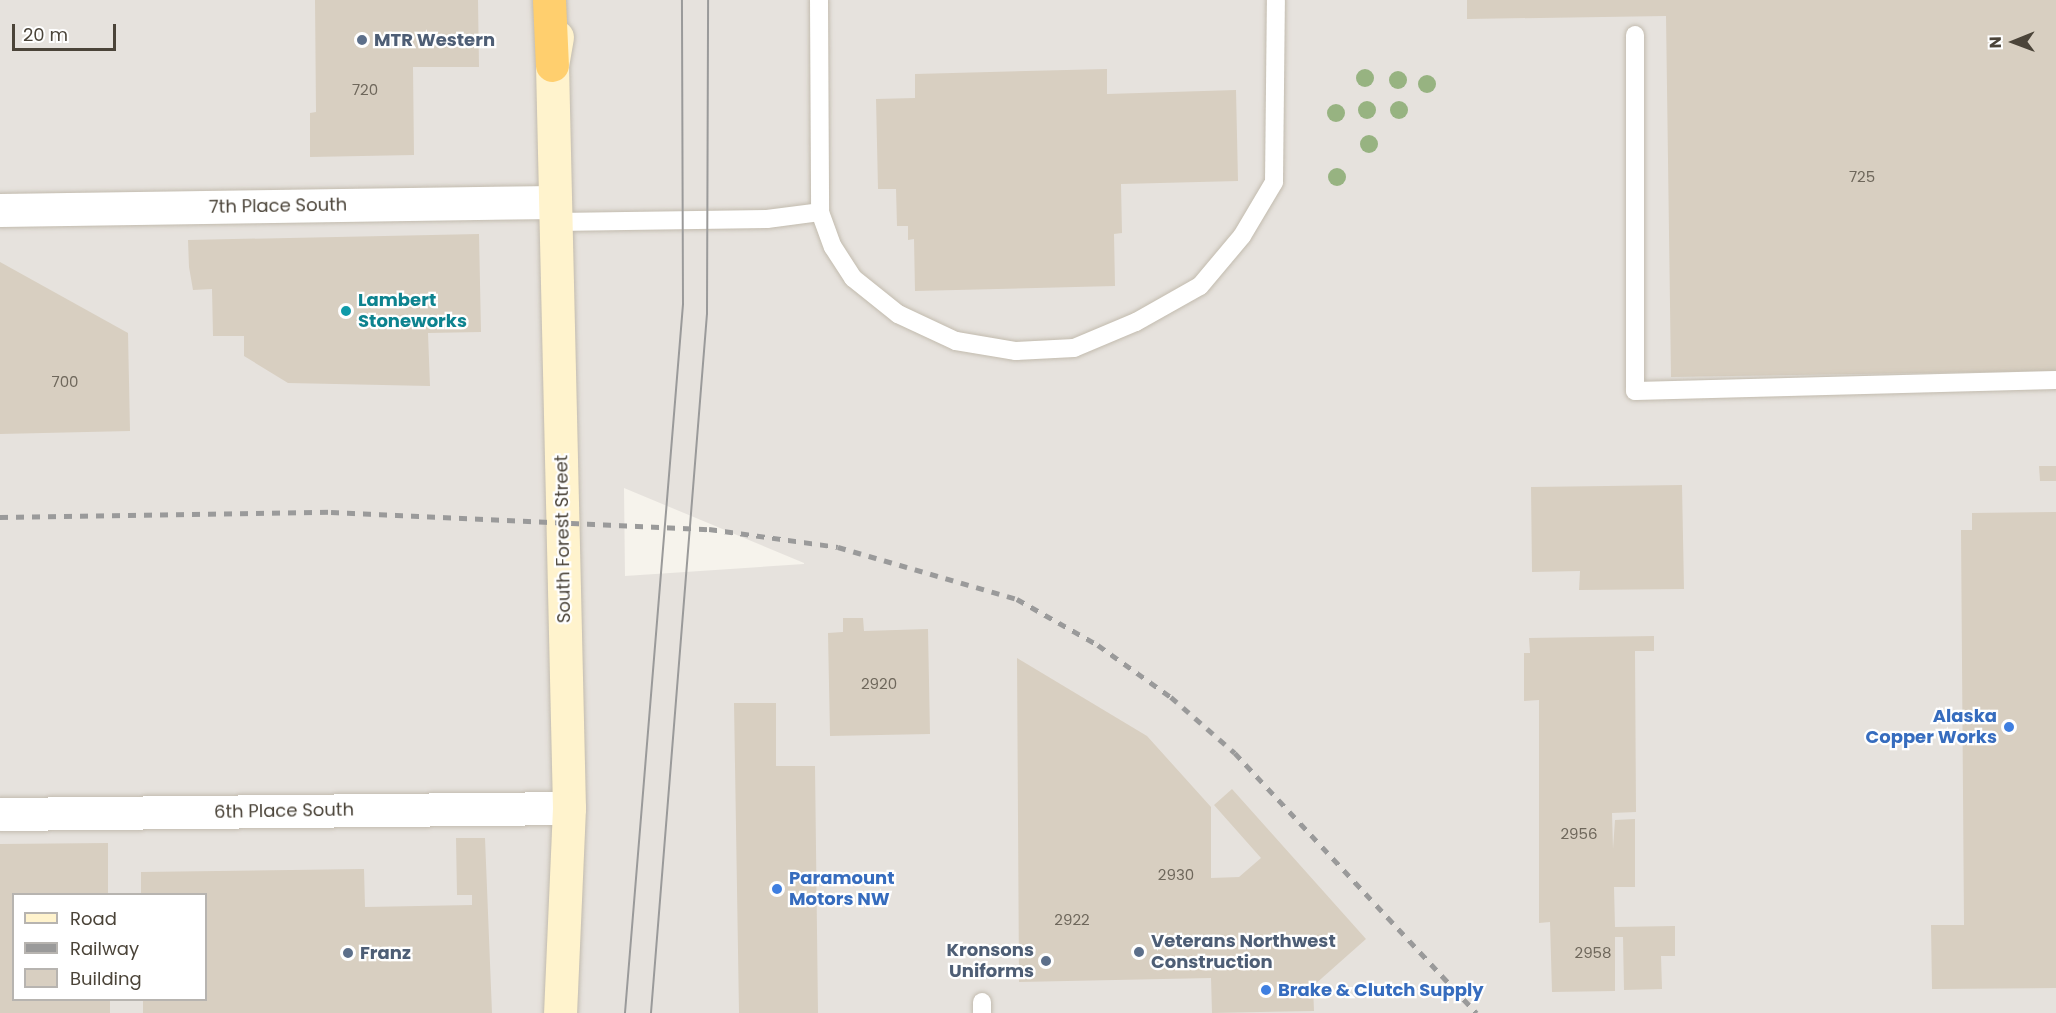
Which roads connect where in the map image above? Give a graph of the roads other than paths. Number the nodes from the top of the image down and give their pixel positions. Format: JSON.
{"nodes":[{"id":1,"x":533,"y":0,"type":"edge"},
{"id":2,"x":549,"y":0,"type":"edge"},
{"id":3,"x":562,"y":0,"type":"edge"},
{"id":4,"x":819,"y":0,"type":"edge"},
{"id":5,"x":1276,"y":0,"type":"edge"},
{"id":6,"x":1635,"y":35,"type":"dead end"},
{"id":7,"x":552,"y":64,"type":"junction"},
{"id":8,"x":0,"y":210,"type":"edge"},
{"id":9,"x":556,"y":212,"type":"junction"},
{"id":10,"x":820,"y":212,"type":"junction"},
{"id":11,"x":2056,"y":380,"type":"edge"},
{"id":12,"x":569,"y":808,"type":"junction"},
{"id":13,"x":0,"y":814,"type":"edge"},
{"id":14,"x":560,"y":1013,"type":"edge"}],
"edges":[{"from":1,"to":7,"type":"main road","name":"South Forest Street"},
{"from":2,"to":7,"type":"highway"},
{"from":3,"to":7,"type":"main road","name":"South Forest Street"},
{"from":4,"to":10,"type":"lane"},
{"from":5,"to":10,"type":"lane"},
{"from":6,"to":11,"type":"lane"},
{"from":7,"to":9,"type":"main road","name":"South Forest Street"},
{"from":8,"to":9,"type":"street","name":"7th Place South"},
{"from":9,"to":10,"type":"lane"},
{"from":9,"to":12,"type":"main road","name":"South Forest Street"},
{"from":12,"to":13,"type":"street","name":"6th Place South"},
{"from":12,"to":14,"type":"main road","name":"South Forest Street"}]}
